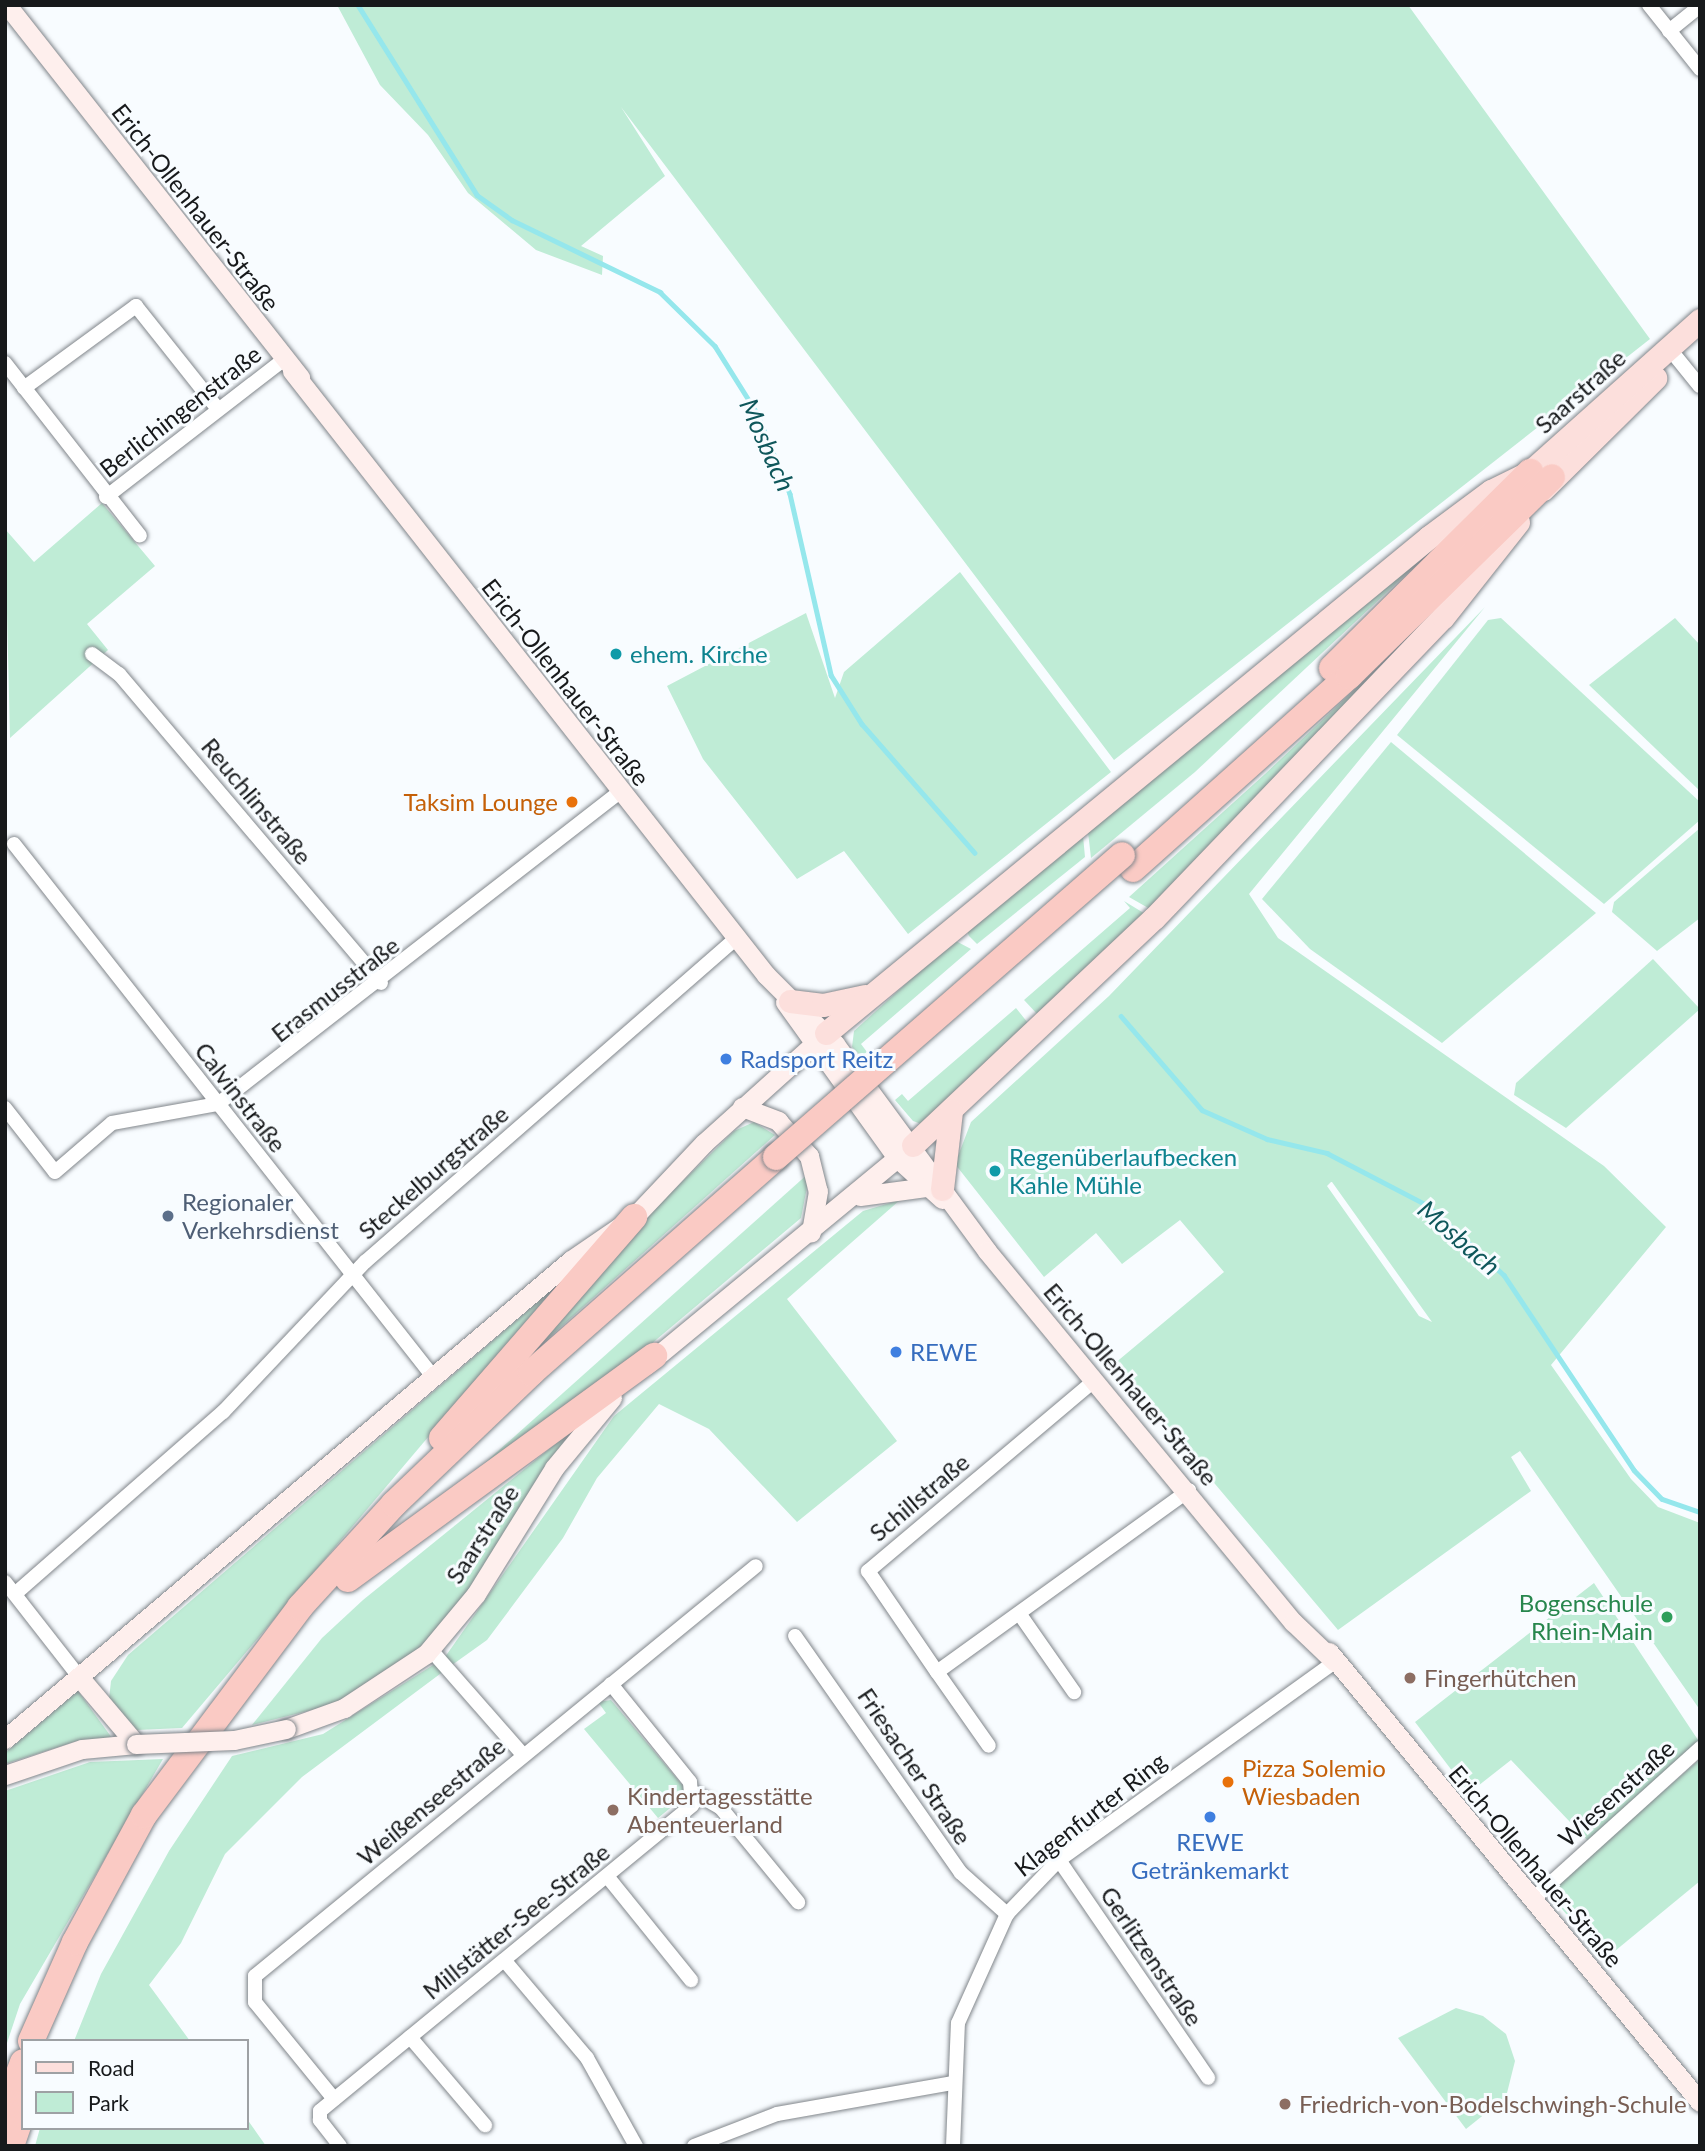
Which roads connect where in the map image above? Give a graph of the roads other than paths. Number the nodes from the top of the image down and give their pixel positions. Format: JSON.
{"nodes":[{"id":1,"x":7,"y":5,"type":"edge"},
{"id":2,"x":1649,"y":5,"type":"edge"},
{"id":3,"x":1700,"y":6,"type":"edge"},
{"id":4,"x":1669,"y":31,"type":"junction"},
{"id":5,"x":1700,"y":69,"type":"edge"},
{"id":6,"x":1700,"y":320,"type":"edge"},
{"id":7,"x":1700,"y":340,"type":"edge"},
{"id":8,"x":1671,"y":354,"type":"junction"},
{"id":9,"x":5,"y":363,"type":"edge"},
{"id":10,"x":287,"y":365,"type":"junction"},
{"id":11,"x":1700,"y":386,"type":"edge"},
{"id":12,"x":24,"y":388,"type":"junction"},
{"id":13,"x":218,"y":409,"type":"junction"},
{"id":14,"x":1541,"y":475,"type":"junction"},
{"id":15,"x":106,"y":497,"type":"junction"},
{"id":16,"x":140,"y":536,"type":"dead end"},
{"id":17,"x":93,"y":654,"type":"dead end"},
{"id":18,"x":621,"y":791,"type":"junction"},
{"id":19,"x":14,"y":844,"type":"dead end"},
{"id":20,"x":1128,"y":862,"type":"junction"},
{"id":21,"x":737,"y":937,"type":"junction"},
{"id":22,"x":381,"y":983,"type":"junction"},
{"id":23,"x":880,"y":988,"type":"junction"},
{"id":24,"x":783,"y":994,"type":"junction"},
{"id":25,"x":819,"y":1040,"type":"junction"},
{"id":26,"x":218,"y":1104,"type":"junction"},
{"id":27,"x":742,"y":1107,"type":"junction"},
{"id":28,"x":5,"y":1108,"type":"edge"},
{"id":29,"x":951,"y":1111,"type":"junction"},
{"id":30,"x":905,"y":1152,"type":"junction"},
{"id":31,"x":782,"y":1163,"type":"junction"},
{"id":32,"x":941,"y":1195,"type":"junction"},
{"id":33,"x":852,"y":1198,"type":"junction"},
{"id":34,"x":634,"y":1217,"type":"junction"},
{"id":35,"x":811,"y":1232,"type":"junction"},
{"id":36,"x":352,"y":1278,"type":"junction"},
{"id":37,"x":654,"y":1356,"type":"junction"},
{"id":38,"x":434,"y":1378,"type":"junction"},
{"id":39,"x":1095,"y":1380,"type":"junction"},
{"id":40,"x":1189,"y":1489,"type":"junction"},
{"id":41,"x":394,"y":1504,"type":"junction"},
{"id":42,"x":756,"y":1566,"type":"dead end"},
{"id":43,"x":348,"y":1580,"type":"junction"},
{"id":44,"x":5,"y":1582,"type":"edge"},
{"id":45,"x":16,"y":1593,"type":"junction"},
{"id":46,"x":1021,"y":1616,"type":"junction"},
{"id":47,"x":795,"y":1636,"type":"dead end"},
{"id":48,"x":130,"y":1639,"type":"junction"},
{"id":49,"x":430,"y":1649,"type":"junction"},
{"id":50,"x":1335,"y":1661,"type":"junction"},
{"id":51,"x":937,"y":1672,"type":"junction"},
{"id":52,"x":80,"y":1678,"type":"junction"},
{"id":53,"x":611,"y":1684,"type":"junction"},
{"id":54,"x":1074,"y":1692,"type":"dead end"},
{"id":55,"x":98,"y":1704,"type":"junction"},
{"id":56,"x":5,"y":1739,"type":"edge"},
{"id":57,"x":136,"y":1744,"type":"junction"},
{"id":58,"x":989,"y":1746,"type":"dead end"},
{"id":59,"x":1700,"y":1748,"type":"edge"},
{"id":60,"x":523,"y":1755,"type":"junction"},
{"id":61,"x":5,"y":1776,"type":"edge"},
{"id":62,"x":695,"y":1793,"type":"junction"},
{"id":63,"x":1059,"y":1860,"type":"junction"},
{"id":64,"x":607,"y":1876,"type":"junction"},
{"id":65,"x":1532,"y":1900,"type":"junction"},
{"id":66,"x":797,"y":1902,"type":"dead end"},
{"id":67,"x":1007,"y":1914,"type":"junction"},
{"id":68,"x":505,"y":1961,"type":"junction"},
{"id":69,"x":691,"y":1980,"type":"dead end"},
{"id":70,"x":410,"y":2038,"type":"junction"},
{"id":71,"x":32,"y":2039,"type":"edge"},
{"id":72,"x":50,"y":2039,"type":"edge"},
{"id":73,"x":21,"y":2067,"type":"edge"},
{"id":74,"x":1208,"y":2078,"type":"dead end"},
{"id":75,"x":953,"y":2083,"type":"junction"},
{"id":76,"x":334,"y":2099,"type":"junction"},
{"id":77,"x":1700,"y":2102,"type":"edge"},
{"id":78,"x":5,"y":2110,"type":"edge"},
{"id":79,"x":21,"y":2117,"type":"edge"},
{"id":80,"x":485,"y":2125,"type":"dead end"},
{"id":81,"x":11,"y":2146,"type":"edge"},
{"id":82,"x":340,"y":2146,"type":"edge"},
{"id":83,"x":636,"y":2146,"type":"edge"},
{"id":84,"x":694,"y":2146,"type":"edge"},
{"id":85,"x":953,"y":2146,"type":"edge"}],
"edges":[{"from":1,"to":10,"type":"street","name":"Erich-Ollenhauer-Straße"},
{"from":2,"to":4,"type":"street"},
{"from":3,"to":4,"type":"street"},
{"from":4,"to":5,"type":"street"},
{"from":6,"to":8,"type":"main road"},
{"from":7,"to":8,"type":"main road"},
{"from":8,"to":11,"type":"street"},
{"from":8,"to":14,"type":"main road","name":"Saarstraße"},
{"from":9,"to":12,"type":"street"},
{"from":10,"to":13,"type":"street","name":"Berlichingenstraße"},
{"from":10,"to":18,"type":"street","name":"Erich-Ollenhauer-Straße"},
{"from":12,"to":13,"type":"street"},
{"from":12,"to":15,"type":"street"},
{"from":13,"to":15,"type":"street","name":"Berlichingenstraße"},
{"from":14,"to":20,"type":"highway"},
{"from":14,"to":20,"type":"highway"},
{"from":14,"to":23,"type":"main road"},
{"from":14,"to":29,"type":"main road"},
{"from":15,"to":16,"type":"street"},
{"from":17,"to":22,"type":"street","name":"Reuchlinstraße"},
{"from":18,"to":21,"type":"street","name":"Erich-Ollenhauer-Straße"},
{"from":18,"to":22,"type":"street","name":"Erasmusstraße"},
{"from":19,"to":26,"type":"street","name":"Calvinstraße"},
{"from":20,"to":31,"type":"highway","bridge":true},
{"from":21,"to":24,"type":"street","name":"Erich-Ollenhauer-Straße"},
{"from":21,"to":36,"type":"street","name":"Steckelburgstraße"},
{"from":22,"to":26,"type":"street","name":"Erasmusstraße"},
{"from":23,"to":24,"type":"main road"},
{"from":23,"to":25,"type":"main road"},
{"from":24,"to":25,"type":"street","name":"Erich-Ollenhauer-Straße"},
{"from":25,"to":27,"type":"street"},
{"from":25,"to":30,"type":"street","name":"Erich-Ollenhauer-Straße"},
{"from":26,"to":28,"type":"street","name":"Erasmusstraße"},
{"from":26,"to":36,"type":"street","name":"Calvinstraße"},
{"from":27,"to":34,"type":"street"},
{"from":27,"to":35,"type":"street"},
{"from":29,"to":30,"type":"main road"},
{"from":29,"to":32,"type":"main road"},
{"from":30,"to":32,"type":"street","name":"Erich-Ollenhauer-Straße"},
{"from":30,"to":33,"type":"street","name":"Saarstraße"},
{"from":31,"to":41,"type":"highway"},
{"from":31,"to":43,"type":"highway"},
{"from":32,"to":33,"type":"street"},
{"from":32,"to":39,"type":"street","name":"Erich-Ollenhauer-Straße"},
{"from":33,"to":35,"type":"street","name":"Saarstraße"},
{"from":34,"to":38,"type":"street"},
{"from":34,"to":41,"type":"highway"},
{"from":35,"to":37,"type":"street","name":"Saarstraße"},
{"from":36,"to":38,"type":"street","name":"Calvinstraße"},
{"from":36,"to":45,"type":"street","name":"Steckelburgstraße"},
{"from":37,"to":43,"type":"highway"},
{"from":37,"to":49,"type":"street","name":"Saarstraße"},
{"from":38,"to":48,"type":"street"},
{"from":39,"to":40,"type":"street","name":"Erich-Ollenhauer-Straße"},
{"from":39,"to":51,"type":"street","name":"Schillstraße"},
{"from":40,"to":46,"type":"street"},
{"from":40,"to":50,"type":"street","name":"Erich-Ollenhauer-Straße"},
{"from":41,"to":71,"type":"highway"},
{"from":42,"to":53,"type":"street","name":"Weißenseestraße"},
{"from":43,"to":72,"type":"highway"},
{"from":44,"to":45,"type":"street"},
{"from":45,"to":52,"type":"street"},
{"from":46,"to":51,"type":"street"},
{"from":46,"to":54,"type":"street"},
{"from":47,"to":67,"type":"street","name":"Friesacher Straße"},
{"from":48,"to":52,"type":"street"},
{"from":48,"to":55,"type":"street"},
{"from":49,"to":57,"type":"street","name":"Saarstraße","bridge":true},
{"from":49,"to":60,"type":"street"},
{"from":50,"to":63,"type":"street","name":"Klagenfurter Ring"},
{"from":50,"to":65,"type":"street","name":"Erich-Ollenhauer-Straße"},
{"from":51,"to":58,"type":"street","name":"Schillstraße"},
{"from":52,"to":55,"type":"street"},
{"from":52,"to":56,"type":"street"},
{"from":53,"to":60,"type":"street","name":"Weißenseestraße"},
{"from":53,"to":62,"type":"street"},
{"from":55,"to":57,"type":"street"},
{"from":57,"to":61,"type":"street","name":"Saarstraße"},
{"from":59,"to":65,"type":"street","name":"Wiesenstraße"},
{"from":60,"to":76,"type":"street","name":"Weißenseestraße"},
{"from":62,"to":64,"type":"street","name":"Millstätter-See-Straße"},
{"from":62,"to":66,"type":"street"},
{"from":63,"to":67,"type":"street","name":"Klagenfurter Ring"},
{"from":63,"to":74,"type":"street","name":"Gerlitzenstraße"},
{"from":64,"to":68,"type":"street","name":"Millstätter-See-Straße"},
{"from":64,"to":69,"type":"street"},
{"from":65,"to":77,"type":"street","name":"Erich-Ollenhauer-Straße"},
{"from":67,"to":75,"type":"street","name":"Klagenfurter Ring"},
{"from":68,"to":70,"type":"street","name":"Millstätter-See-Straße"},
{"from":68,"to":83,"type":"street"},
{"from":70,"to":76,"type":"street","name":"Millstätter-See-Straße"},
{"from":70,"to":80,"type":"street"},
{"from":73,"to":78,"type":"highway"},
{"from":75,"to":84,"type":"street"},
{"from":75,"to":85,"type":"street","name":"Klagenfurter Ring"},
{"from":76,"to":82,"type":"street","name":"Millstätter-See-Straße"},
{"from":79,"to":81,"type":"highway"}]}
